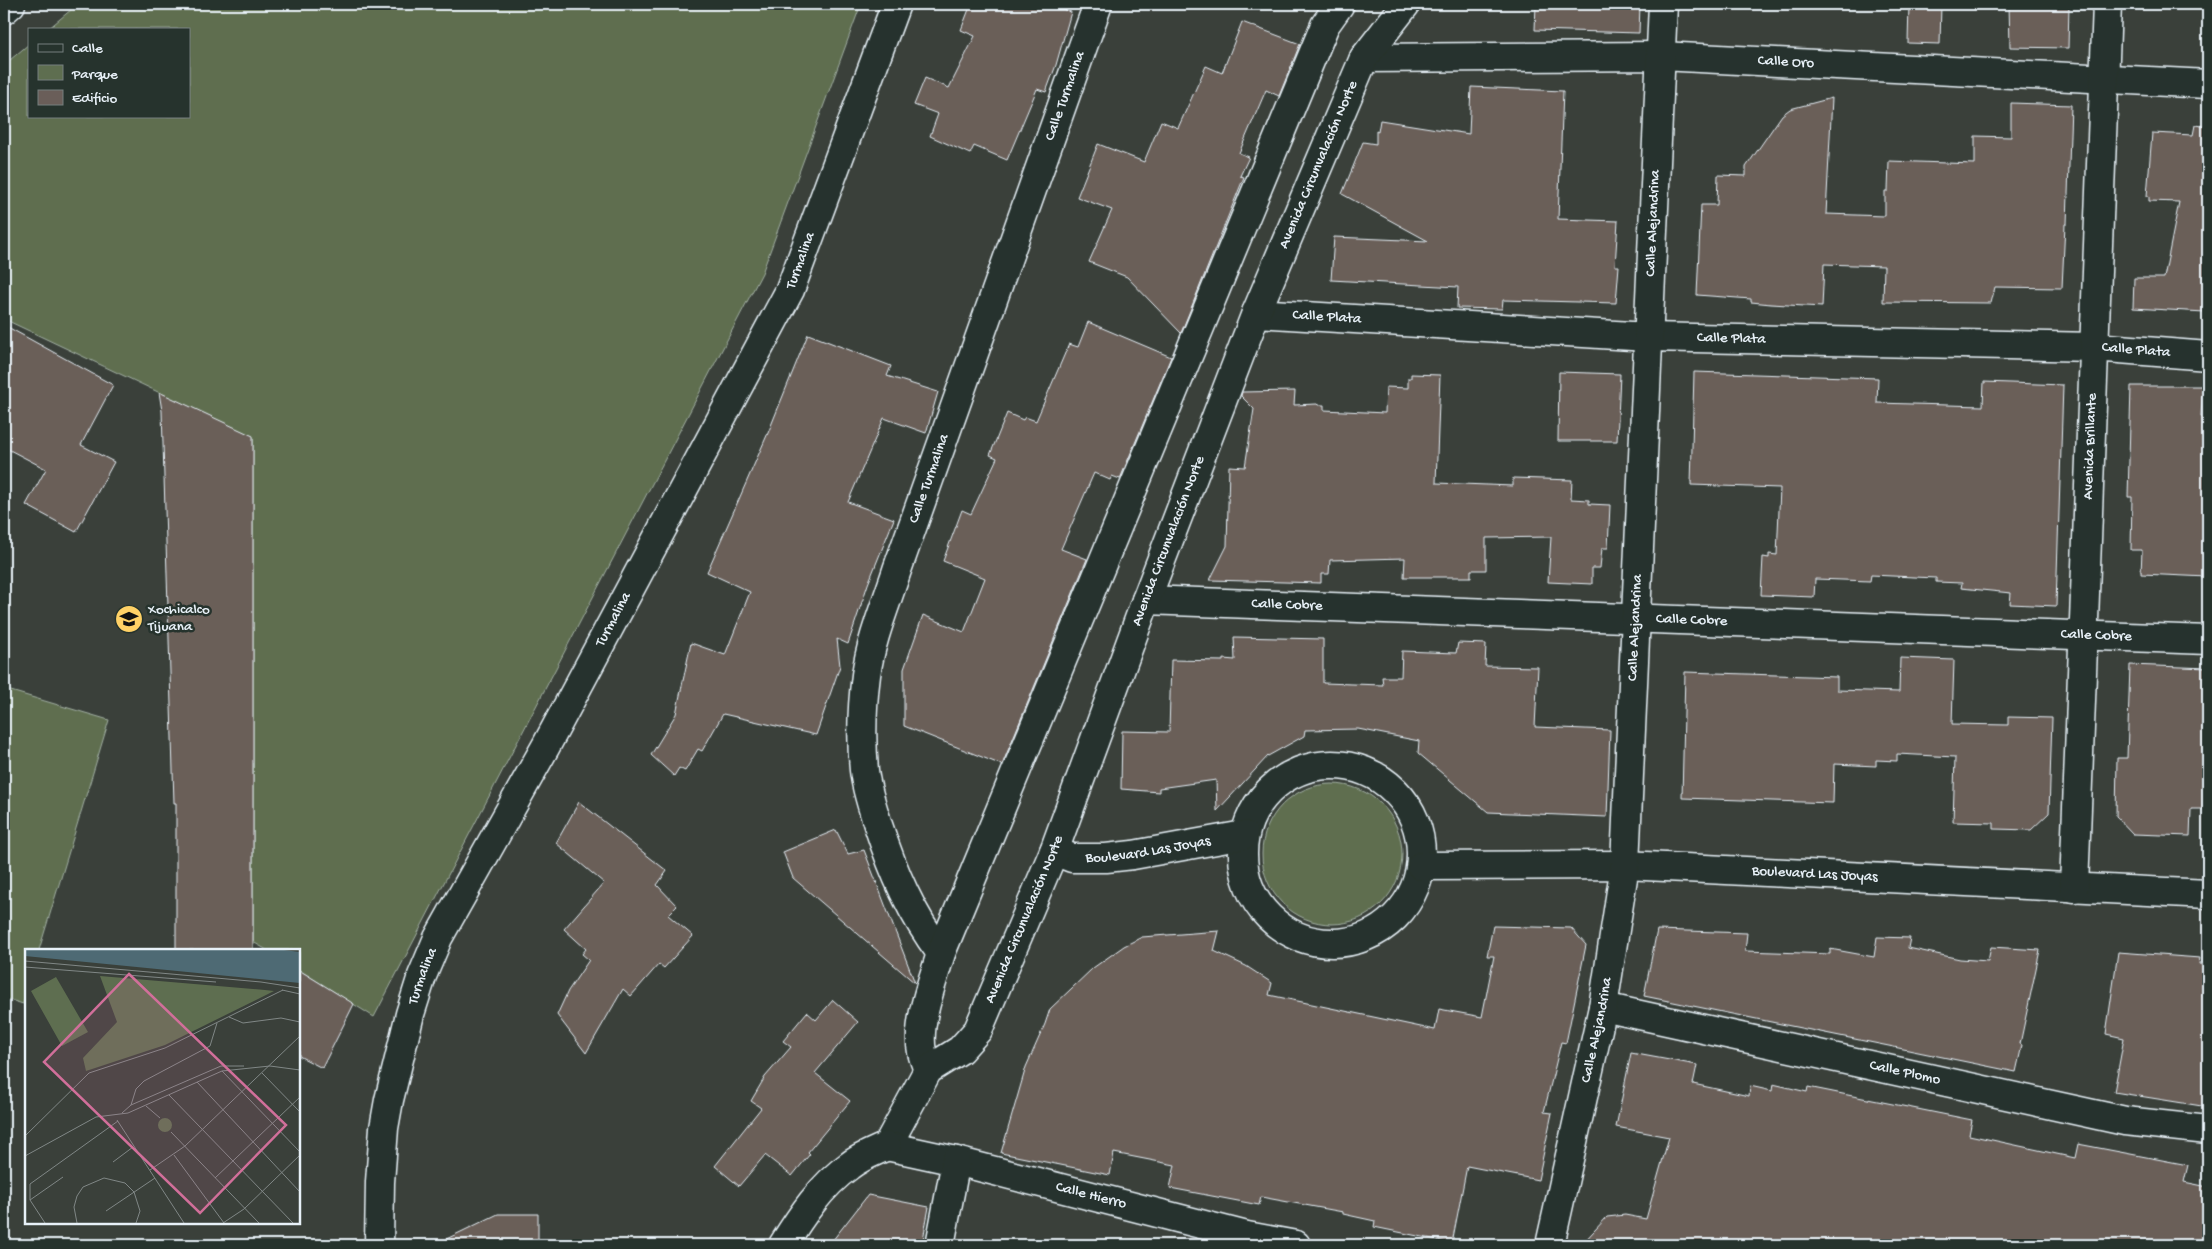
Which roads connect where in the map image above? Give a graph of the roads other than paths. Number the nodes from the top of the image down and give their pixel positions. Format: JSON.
{"nodes":[{"id":1,"x":11,"y":4,"type":"edge"},
{"id":2,"x":896,"y":4,"type":"edge"},
{"id":3,"x":1098,"y":4,"type":"edge"},
{"id":4,"x":1340,"y":4,"type":"edge"},
{"id":5,"x":1406,"y":4,"type":"edge"},
{"id":6,"x":1663,"y":4,"type":"edge"},
{"id":7,"x":2107,"y":4,"type":"edge"},
{"id":8,"x":4,"y":10,"type":"edge"},
{"id":9,"x":1661,"y":56,"type":"junction"},
{"id":10,"x":1364,"y":58,"type":"junction"},
{"id":11,"x":2104,"y":80,"type":"junction"},
{"id":12,"x":2208,"y":84,"type":"edge"},
{"id":13,"x":1256,"y":313,"type":"junction"},
{"id":14,"x":1648,"y":337,"type":"junction"},
{"id":15,"x":2094,"y":347,"type":"junction"},
{"id":16,"x":2208,"y":356,"type":"edge"},
{"id":17,"x":1146,"y":600,"type":"junction"},
{"id":18,"x":1637,"y":619,"type":"junction"},
{"id":19,"x":2084,"y":635,"type":"junction"},
{"id":20,"x":2208,"y":640,"type":"edge"},
{"id":21,"x":1244,"y":835,"type":"junction"},
{"id":22,"x":1054,"y":851,"type":"junction"},
{"id":23,"x":1625,"y":865,"type":"junction"},
{"id":24,"x":1421,"y":866,"type":"junction"},
{"id":25,"x":2074,"y":888,"type":"junction"},
{"id":26,"x":2208,"y":894,"type":"edge"},
{"id":27,"x":941,"y":953,"type":"junction"},
{"id":28,"x":1603,"y":1007,"type":"junction"},
{"id":29,"x":928,"y":1070,"type":"junction"},
{"id":30,"x":2208,"y":1130,"type":"edge"},
{"id":31,"x":886,"y":1146,"type":"junction"},
{"id":32,"x":956,"y":1161,"type":"junction"},
{"id":33,"x":1247,"y":1241,"type":"edge"},
{"id":34,"x":379,"y":1245,"type":"edge"},
{"id":35,"x":783,"y":1245,"type":"edge"},
{"id":36,"x":940,"y":1245,"type":"edge"},
{"id":37,"x":1296,"y":1245,"type":"edge"},
{"id":38,"x":1550,"y":1245,"type":"edge"}],
"edges":[{"from":1,"to":8,"type":"street"},
{"from":2,"to":34,"type":"street","name":"Turmalina"},
{"from":3,"to":27,"type":"street","name":"Calle Turmalina"},
{"from":4,"to":27,"type":"street"},
{"from":5,"to":10,"type":"street","name":"Avenida Circunvalación Norte"},
{"from":6,"to":9,"type":"street","name":"Calle Alejandrina"},
{"from":7,"to":11,"type":"street","name":"Avenida Brillante"},
{"from":9,"to":10,"type":"street","name":"Calle Oro"},
{"from":9,"to":11,"type":"street","name":"Calle Oro"},
{"from":9,"to":14,"type":"street","name":"Calle Alejandrina"},
{"from":10,"to":13,"type":"street","name":"Avenida Circunvalación Norte"},
{"from":11,"to":12,"type":"street","name":"Calle Oro"},
{"from":11,"to":15,"type":"street","name":"Avenida Brillante"},
{"from":13,"to":14,"type":"street","name":"Calle Plata"},
{"from":13,"to":17,"type":"street","name":"Avenida Circunvalación Norte"},
{"from":14,"to":15,"type":"street","name":"Calle Plata"},
{"from":14,"to":18,"type":"street","name":"Calle Alejandrina"},
{"from":15,"to":16,"type":"street","name":"Calle Plata"},
{"from":15,"to":19,"type":"street","name":"Avenida Brillante"},
{"from":17,"to":18,"type":"street","name":"Calle Cobre"},
{"from":17,"to":22,"type":"street","name":"Avenida Circunvalación Norte"},
{"from":18,"to":19,"type":"street","name":"Calle Cobre"},
{"from":18,"to":23,"type":"street","name":"Calle Alejandrina"},
{"from":19,"to":20,"type":"street","name":"Calle Cobre"},
{"from":19,"to":25,"type":"street","name":"Avenida Brillante"},
{"from":21,"to":22,"type":"street","name":"Boulevard Las Joyas"},
{"from":21,"to":24,"type":"street"},
{"from":21,"to":24,"type":"street"},
{"from":22,"to":29,"type":"street","name":"Avenida Circunvalación Norte"},
{"from":23,"to":24,"type":"street","name":"Boulevard Las Joyas"},
{"from":23,"to":25,"type":"street","name":"Boulevard Las Joyas"},
{"from":23,"to":28,"type":"street","name":"Calle Alejandrina"},
{"from":25,"to":26,"type":"street","name":"Boulevard Las Joyas"},
{"from":27,"to":29,"type":"street"},
{"from":28,"to":30,"type":"street","name":"Calle Plomo"},
{"from":28,"to":38,"type":"street","name":"Calle Alejandrina"},
{"from":29,"to":31,"type":"street","name":"Avenida Circunvalación Norte"},
{"from":31,"to":32,"type":"street","name":"Calle Hierro"},
{"from":31,"to":35,"type":"street"},
{"from":32,"to":33,"type":"street","name":"Calle Hierro"},
{"from":32,"to":36,"type":"street"},
{"from":33,"to":37,"type":"street","name":"Calle Hierro"}]}
